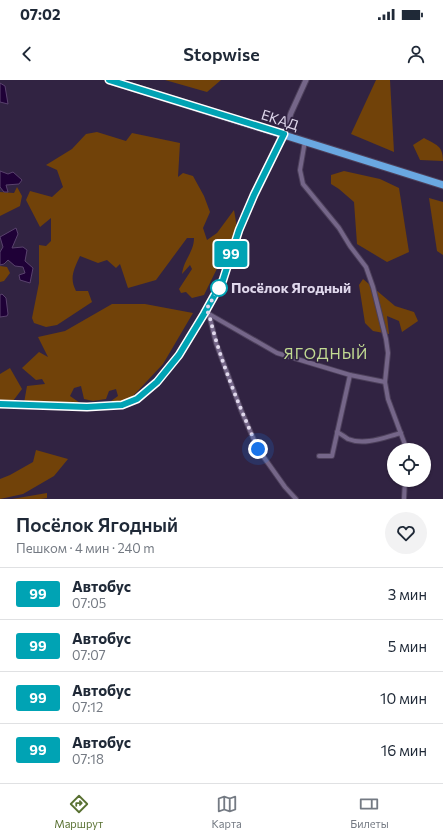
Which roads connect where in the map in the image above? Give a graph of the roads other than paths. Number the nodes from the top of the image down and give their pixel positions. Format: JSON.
{"nodes":[{"id":1,"x":109,"y":80,"type":"edge"},
{"id":2,"x":306,"y":80,"type":"edge"},
{"id":3,"x":284,"y":134,"type":"junction"},
{"id":4,"x":305,"y":141,"type":"junction"},
{"id":5,"x":297,"y":161,"type":"dead end"},
{"id":6,"x":301,"y":168,"type":"junction"},
{"id":7,"x":443,"y":185,"type":"edge"},
{"id":8,"x":208,"y":312,"type":"junction"},
{"id":9,"x":350,"y":375,"type":"junction"},
{"id":10,"x":384,"y":382,"type":"junction"},
{"id":11,"x":0,"y":404,"type":"edge"},
{"id":12,"x":338,"y":432,"type":"junction"},
{"id":13,"x":401,"y":433,"type":"junction"},
{"id":14,"x":405,"y":443,"type":"edge"},
{"id":15,"x":319,"y":456,"type":"dead end"},
{"id":16,"x":405,"y":487,"type":"edge"},
{"id":17,"x":296,"y":499,"type":"edge"},
{"id":18,"x":404,"y":499,"type":"edge"}],
"edges":[{"from":1,"to":3,"type":"highway","name":"ЕКАД"},
{"from":2,"to":3,"type":"street"},
{"from":3,"to":4,"type":"highway","name":"ЕКАД"},
{"from":3,"to":8,"type":"street"},
{"from":4,"to":6,"type":"street"},
{"from":4,"to":7,"type":"highway","name":"ЕКАД"},
{"from":5,"to":6,"type":"street"},
{"from":6,"to":10,"type":"street"},
{"from":8,"to":9,"type":"street"},
{"from":8,"to":11,"type":"street"},
{"from":8,"to":17,"type":"street"},
{"from":9,"to":10,"type":"street"},
{"from":9,"to":12,"type":"street"},
{"from":10,"to":13,"type":"street"},
{"from":12,"to":13,"type":"street"},
{"from":12,"to":15,"type":"street"},
{"from":13,"to":14,"type":"street"},
{"from":16,"to":18,"type":"street"}]}
